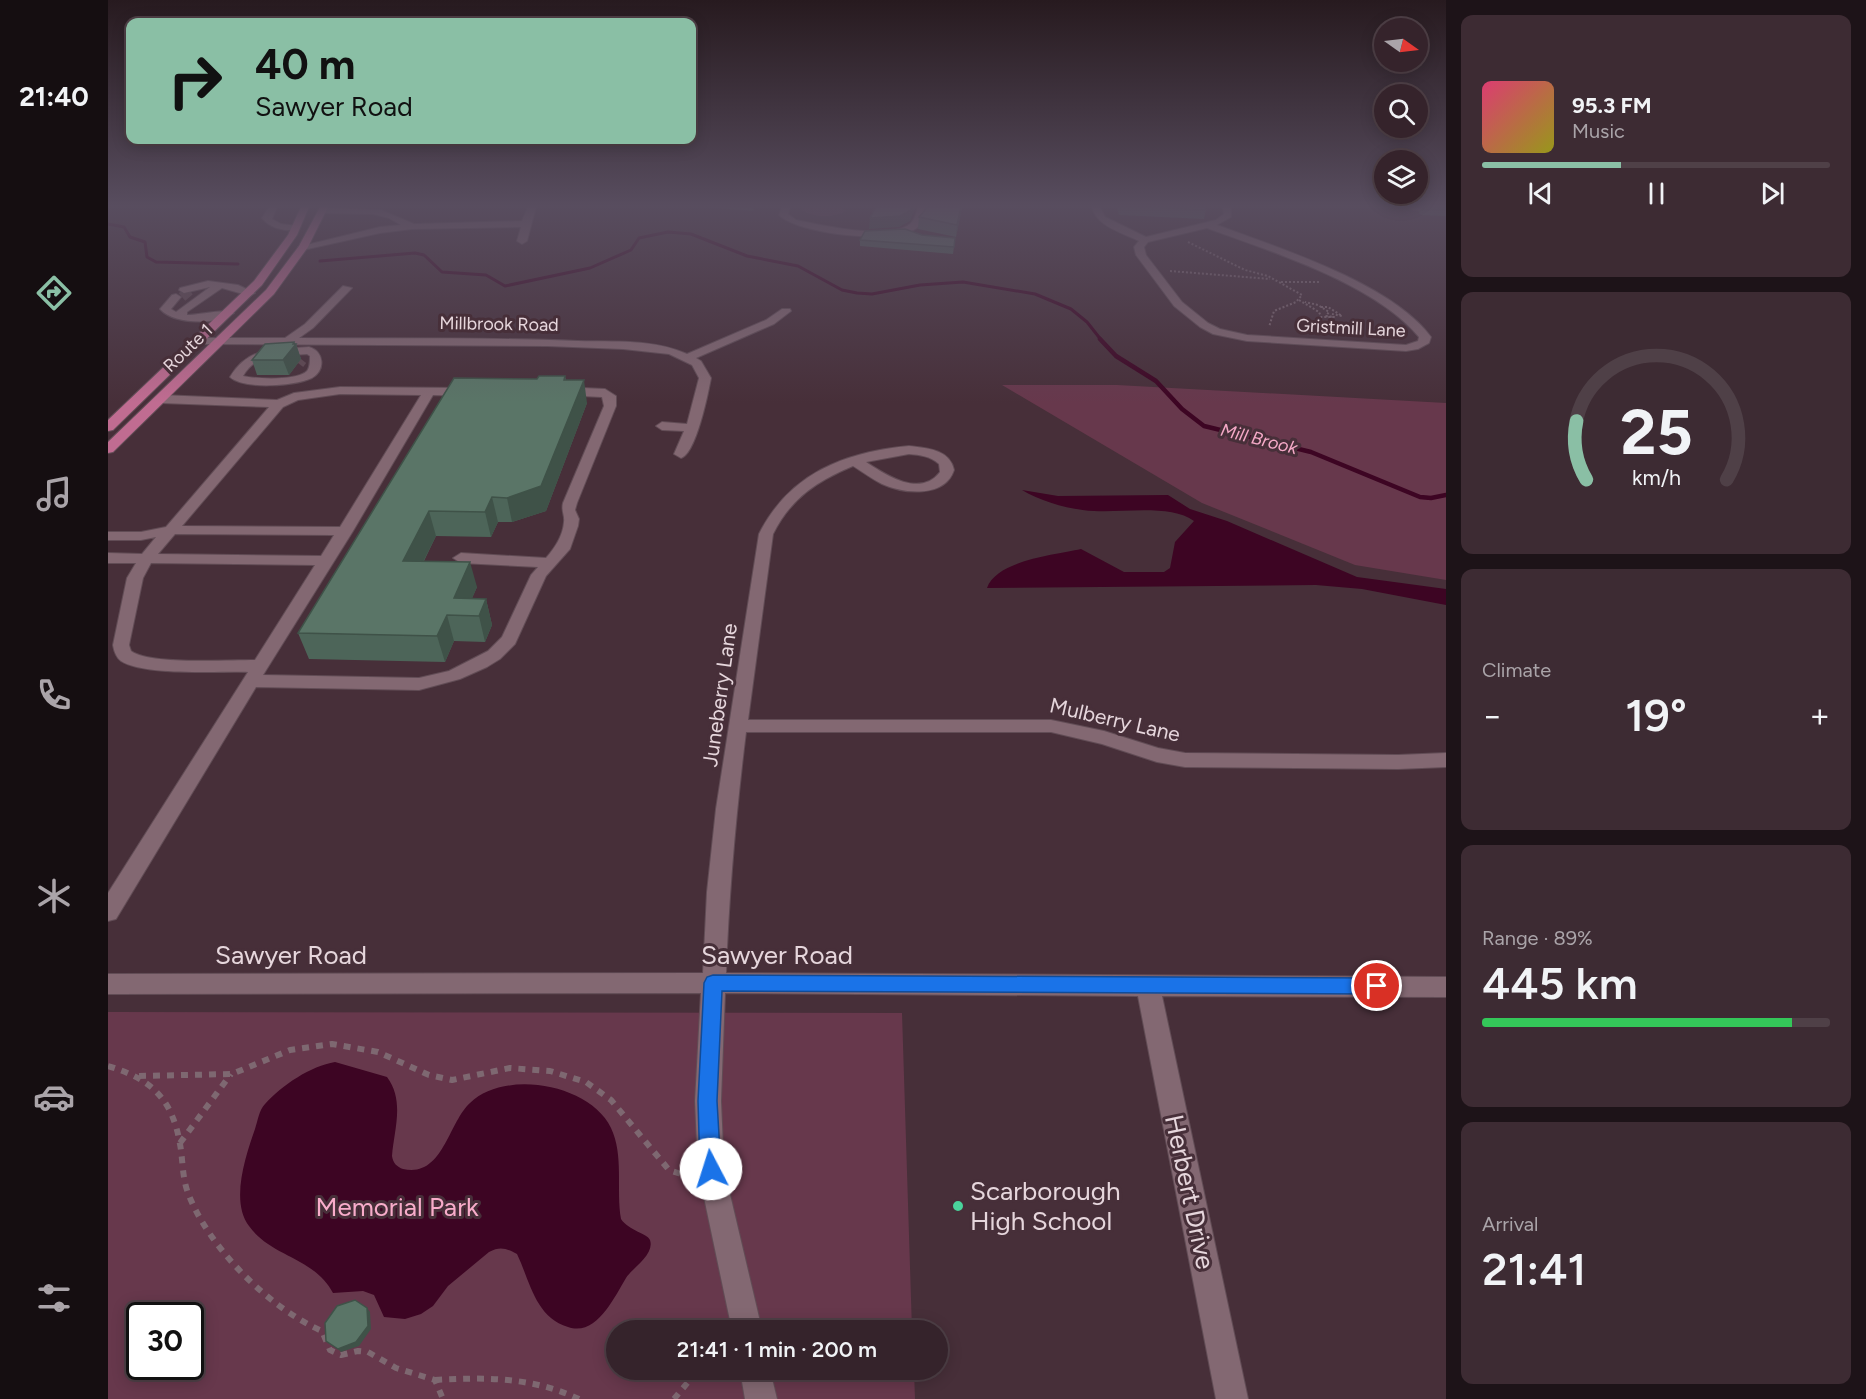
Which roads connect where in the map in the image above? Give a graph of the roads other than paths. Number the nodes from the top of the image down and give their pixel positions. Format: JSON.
{"nodes":[{"id":1,"x":267,"y":272,"type":"edge"},
{"id":2,"x":285,"y":272,"type":"edge"},
{"id":3,"x":1154,"y":272,"type":"edge"},
{"id":4,"x":1330,"y":272,"type":"edge"},
{"id":5,"x":214,"y":285,"type":"junction"},
{"id":6,"x":347,"y":288,"type":"dead end"},
{"id":7,"x":250,"y":293,"type":"junction"},
{"id":8,"x":786,"y":311,"type":"dead end"},
{"id":9,"x":229,"y":312,"type":"junction"},
{"id":10,"x":176,"y":316,"type":"junction"},
{"id":11,"x":200,"y":341,"type":"junction"},
{"id":12,"x":221,"y":341,"type":"junction"},
{"id":13,"x":288,"y":341,"type":"junction"},
{"id":14,"x":303,"y":357,"type":"junction"},
{"id":15,"x":689,"y":357,"type":"junction"},
{"id":16,"x":236,"y":374,"type":"junction"},
{"id":17,"x":285,"y":378,"type":"junction"},
{"id":18,"x":544,"y":391,"type":"edge"},
{"id":19,"x":487,"y":392,"type":"edge"},
{"id":20,"x":428,"y":393,"type":"junction"},
{"id":21,"x":161,"y":399,"type":"junction"},
{"id":22,"x":279,"y":404,"type":"junction"},
{"id":23,"x":662,"y":426,"type":"dead end"},
{"id":24,"x":108,"y":427,"type":"edge"},
{"id":25,"x":692,"y":428,"type":"junction"},
{"id":26,"x":108,"y":449,"type":"edge"},
{"id":27,"x":681,"y":454,"type":"dead end"},
{"id":28,"x":856,"y":462,"type":"dead end"},
{"id":29,"x":171,"y":530,"type":"junction"},
{"id":30,"x":346,"y":531,"type":"junction"},
{"id":31,"x":108,"y":536,"type":"edge"},
{"id":32,"x":108,"y":558,"type":"edge"},
{"id":33,"x":461,"y":558,"type":"dead end"},
{"id":34,"x":145,"y":560,"type":"junction"},
{"id":35,"x":324,"y":561,"type":"junction"},
{"id":36,"x":548,"y":563,"type":"junction"},
{"id":37,"x":115,"y":653,"type":"edge"},
{"id":38,"x":254,"y":673,"type":"junction"},
{"id":39,"x":738,"y":726,"type":"junction"},
{"id":40,"x":1446,"y":760,"type":"edge"},
{"id":41,"x":108,"y":912,"type":"edge"},
{"id":42,"x":713,"y":983,"type":"junction"},
{"id":43,"x":108,"y":984,"type":"edge"},
{"id":44,"x":1148,"y":985,"type":"junction"},
{"id":45,"x":1446,"y":987,"type":"edge"},
{"id":46,"x":745,"y":1320,"type":"edge"},
{"id":47,"x":757,"y":1380,"type":"edge"},
{"id":48,"x":761,"y":1399,"type":"edge"},
{"id":49,"x":1232,"y":1399,"type":"edge"}],
"edges":[{"from":1,"to":7,"type":"main road","name":"Route 1"},
{"from":2,"to":12,"type":"main road","name":"Route 1"},
{"from":3,"to":4,"type":"street","name":"Gristmill Lane"},
{"from":5,"to":7,"type":"street"},
{"from":5,"to":10,"type":"street"},
{"from":5,"to":10,"type":"street"},
{"from":6,"to":13,"type":"street"},
{"from":7,"to":9,"type":"main road","name":"Route 1"},
{"from":8,"to":15,"type":"street"},
{"from":9,"to":10,"type":"street"},
{"from":9,"to":11,"type":"main road","name":"Route 1"},
{"from":11,"to":12,"type":"street","name":"Millbrook Road"},
{"from":11,"to":24,"type":"main road","name":"Route 1"},
{"from":12,"to":13,"type":"street","name":"Millbrook Road"},
{"from":12,"to":21,"type":"main road","name":"Route 1"},
{"from":13,"to":14,"type":"street","name":"Millbrook Road"},
{"from":14,"to":15,"type":"street","name":"Millbrook Road"},
{"from":14,"to":16,"type":"street"},
{"from":14,"to":16,"type":"street"},
{"from":14,"to":17,"type":"street"},
{"from":14,"to":17,"type":"street"},
{"from":15,"to":25,"type":"street"},
{"from":16,"to":17,"type":"street"},
{"from":18,"to":36,"type":"street"},
{"from":19,"to":20,"type":"street"},
{"from":20,"to":22,"type":"street"},
{"from":20,"to":30,"type":"street"},
{"from":21,"to":22,"type":"street"},
{"from":21,"to":26,"type":"main road","name":"Route 1"},
{"from":22,"to":29,"type":"street"},
{"from":23,"to":25,"type":"street"},
{"from":25,"to":27,"type":"street"},
{"from":28,"to":39,"type":"street","name":"Juneberry Lane"},
{"from":29,"to":30,"type":"street"},
{"from":29,"to":31,"type":"street"},
{"from":29,"to":34,"type":"street"},
{"from":30,"to":35,"type":"street"},
{"from":32,"to":34,"type":"street"},
{"from":33,"to":36,"type":"street"},
{"from":34,"to":35,"type":"street"},
{"from":34,"to":37,"type":"street"},
{"from":35,"to":38,"type":"street"},
{"from":36,"to":38,"type":"street"},
{"from":37,"to":38,"type":"street"},
{"from":38,"to":41,"type":"street"},
{"from":39,"to":40,"type":"street","name":"Mulberry Lane"},
{"from":39,"to":42,"type":"street","name":"Juneberry Lane"},
{"from":42,"to":43,"type":"street","name":"Sawyer Road"},
{"from":42,"to":44,"type":"street","name":"Sawyer Road"},
{"from":42,"to":46,"type":"street","name":"Juneberry Lane"},
{"from":44,"to":45,"type":"street","name":"Sawyer Road"},
{"from":44,"to":49,"type":"street","name":"Herbert Drive"},
{"from":47,"to":48,"type":"street"}]}
